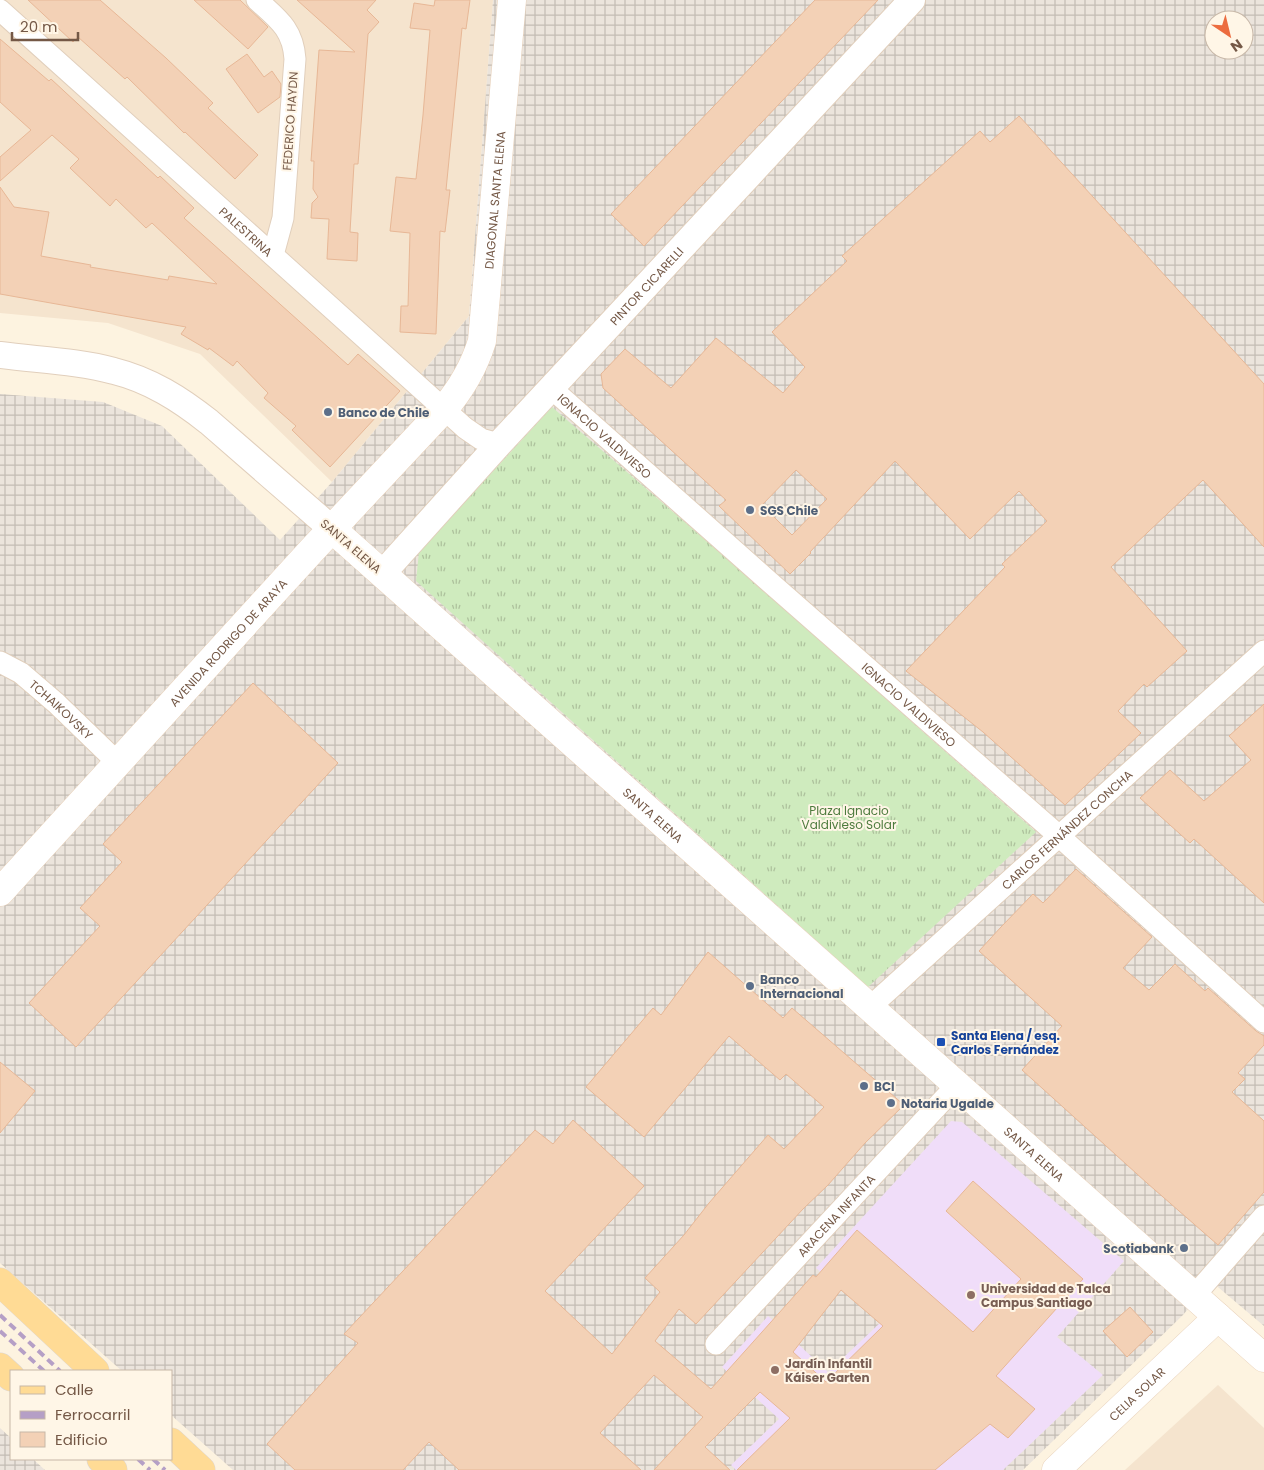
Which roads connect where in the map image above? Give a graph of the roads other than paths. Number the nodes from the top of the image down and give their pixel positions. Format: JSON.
{"nodes":[{"id":1,"x":257,"y":0,"type":"edge"},
{"id":2,"x":512,"y":0,"type":"edge"},
{"id":3,"x":912,"y":0,"type":"edge"},
{"id":4,"x":0,"y":10,"type":"edge"},
{"id":5,"x":273,"y":255,"type":"junction"},
{"id":6,"x":0,"y":355,"type":"edge"},
{"id":7,"x":551,"y":388,"type":"junction"},
{"id":8,"x":450,"y":401,"type":"junction"},
{"id":9,"x":499,"y":444,"type":"junction"},
{"id":10,"x":332,"y":529,"type":"junction"},
{"id":11,"x":382,"y":574,"type":"junction"},
{"id":12,"x":1264,"y":651,"type":"edge"},
{"id":13,"x":0,"y":662,"type":"edge"},
{"id":14,"x":118,"y":763,"type":"junction"},
{"id":15,"x":1059,"y":836,"type":"junction"},
{"id":16,"x":0,"y":892,"type":"edge"},
{"id":17,"x":870,"y":1007,"type":"junction"},
{"id":18,"x":1264,"y":1022,"type":"edge"},
{"id":19,"x":957,"y":1085,"type":"junction"},
{"id":20,"x":1264,"y":1216,"type":"edge"},
{"id":21,"x":0,"y":1282,"type":"edge"},
{"id":22,"x":1194,"y":1296,"type":"junction"},
{"id":23,"x":1218,"y":1317,"type":"junction"},
{"id":24,"x":716,"y":1344,"type":"dead end"},
{"id":25,"x":1264,"y":1358,"type":"edge"},
{"id":26,"x":0,"y":1366,"type":"edge"},
{"id":27,"x":94,"y":1370,"type":"edge"},
{"id":28,"x":10,"y":1376,"type":"edge"},
{"id":29,"x":172,"y":1443,"type":"edge"},
{"id":30,"x":102,"y":1460,"type":"edge"},
{"id":31,"x":113,"y":1470,"type":"edge"},
{"id":32,"x":201,"y":1470,"type":"edge"},
{"id":33,"x":1056,"y":1470,"type":"edge"}],
"edges":[{"from":1,"to":5,"type":"street","name":"FEDERICO HAYDN"},
{"from":2,"to":8,"type":"main road","name":"DIAGONAL SANTA ELENA"},
{"from":3,"to":7,"type":"street","name":"PINTOR CICARELLI"},
{"from":4,"to":5,"type":"street","name":"PALESTRINA"},
{"from":5,"to":8,"type":"street","name":"PALESTRINA"},
{"from":6,"to":10,"type":"street","name":"SANTA ELENA"},
{"from":7,"to":9,"type":"street","name":"PINTOR CICARELLI"},
{"from":7,"to":15,"type":"street","name":"IGNACIO VALDIVIESO"},
{"from":8,"to":9,"type":"street","name":"PALESTRINA"},
{"from":8,"to":10,"type":"main road","name":"AVENIDA RODRIGO DE ARAYA"},
{"from":9,"to":11,"type":"street","name":"PINTOR CICARELLI"},
{"from":10,"to":11,"type":"main road","name":"SANTA ELENA"},
{"from":10,"to":14,"type":"main road","name":"AVENIDA RODRIGO DE ARAYA"},
{"from":11,"to":17,"type":"main road","name":"SANTA ELENA"},
{"from":12,"to":15,"type":"street","name":"CARLOS FERNÁNDEZ CONCHA"},
{"from":13,"to":14,"type":"street","name":"TCHAIKOVSKY"},
{"from":14,"to":16,"type":"main road","name":"AVENIDA RODRIGO DE ARAYA"},
{"from":15,"to":17,"type":"street","name":"CARLOS FERNÁNDEZ CONCHA"},
{"from":15,"to":18,"type":"street","name":"IGNACIO VALDIVIESO"},
{"from":17,"to":19,"type":"main road","name":"SANTA ELENA"},
{"from":19,"to":22,"type":"main road","name":"SANTA ELENA"},
{"from":19,"to":24,"type":"street","name":"ARACENA INFANTA"},
{"from":20,"to":22,"type":"street"},
{"from":21,"to":27,"type":"main road"},
{"from":22,"to":23,"type":"main road","name":"SANTA ELENA"},
{"from":23,"to":25,"type":"main road","name":"SANTA ELENA"},
{"from":23,"to":33,"type":"main road","name":"CELIA SOLAR"},
{"from":26,"to":28,"type":"main road"},
{"from":29,"to":32,"type":"main road"},
{"from":30,"to":31,"type":"main road"}]}
